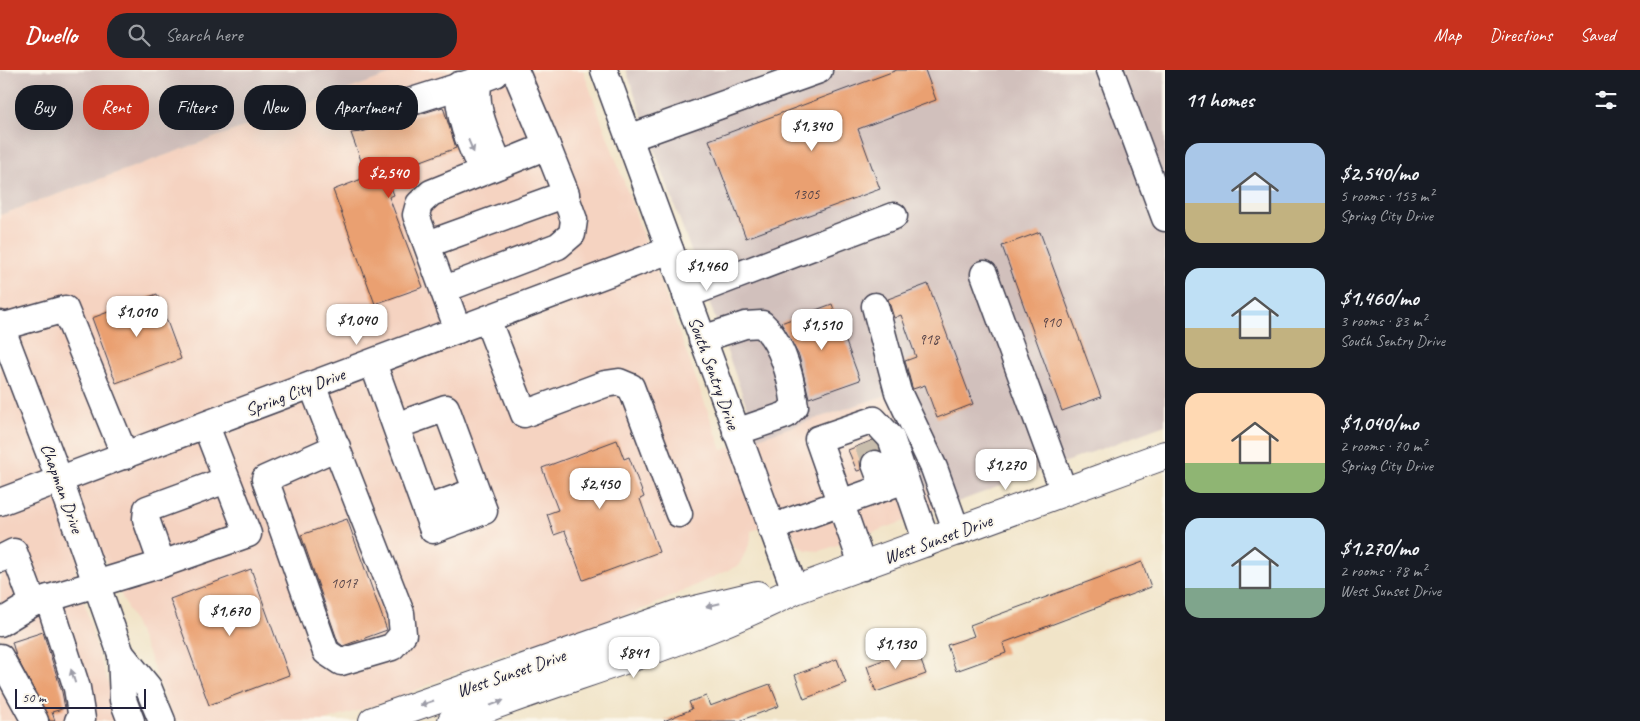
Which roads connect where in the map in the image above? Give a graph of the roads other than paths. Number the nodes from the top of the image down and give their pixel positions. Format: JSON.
{"nodes":[{"id":1,"x":505,"y":70,"type":"edge"},
{"id":2,"x":515,"y":70,"type":"edge"},
{"id":3,"x":604,"y":70,"type":"edge"},
{"id":4,"x":819,"y":70,"type":"edge"},
{"id":5,"x":1110,"y":70,"type":"edge"},
{"id":6,"x":469,"y":82,"type":"junction"},
{"id":7,"x":418,"y":99,"type":"edge"},
{"id":8,"x":629,"y":138,"type":"junction"},
{"id":9,"x":547,"y":146,"type":"junction"},
{"id":10,"x":490,"y":168,"type":"junction"},
{"id":11,"x":565,"y":195,"type":"junction"},
{"id":12,"x":894,"y":216,"type":"dead end"},
{"id":13,"x":1165,"y":218,"type":"edge"},
{"id":14,"x":428,"y":244,"type":"junction"},
{"id":15,"x":670,"y":250,"type":"junction"},
{"id":16,"x":984,"y":274,"type":"dead end"},
{"id":17,"x":445,"y":289,"type":"junction"},
{"id":18,"x":686,"y":295,"type":"junction"},
{"id":19,"x":875,"y":306,"type":"dead end"},
{"id":20,"x":487,"y":320,"type":"junction"},
{"id":21,"x":0,"y":325,"type":"edge"},
{"id":22,"x":458,"y":330,"type":"junction"},
{"id":23,"x":702,"y":339,"type":"junction"},
{"id":24,"x":373,"y":363,"type":"junction"},
{"id":25,"x":312,"y":386,"type":"junction"},
{"id":26,"x":206,"y":426,"type":"junction"},
{"id":27,"x":396,"y":426,"type":"junction"},
{"id":28,"x":736,"y":432,"type":"junction"},
{"id":29,"x":867,"y":444,"type":"junction"},
{"id":30,"x":337,"y":447,"type":"junction"},
{"id":31,"x":1165,"y":455,"type":"edge"},
{"id":32,"x":126,"y":456,"type":"junction"},
{"id":33,"x":226,"y":480,"type":"junction"},
{"id":34,"x":60,"y":481,"type":"junction"},
{"id":35,"x":894,"y":484,"type":"junction"},
{"id":36,"x":1064,"y":492,"type":"junction"},
{"id":37,"x":3,"y":493,"type":"edge"},
{"id":38,"x":841,"y":503,"type":"junction"},
{"id":39,"x":679,"y":514,"type":"dead end"},
{"id":40,"x":771,"y":528,"type":"junction"},
{"id":41,"x":957,"y":532,"type":"junction"},
{"id":42,"x":927,"y":543,"type":"junction"},
{"id":43,"x":0,"y":559,"type":"edge"},
{"id":44,"x":162,"y":564,"type":"junction"},
{"id":45,"x":863,"y":567,"type":"junction"},
{"id":46,"x":96,"y":585,"type":"junction"},
{"id":47,"x":795,"y":590,"type":"junction"},
{"id":48,"x":41,"y":600,"type":"junction"},
{"id":49,"x":0,"y":623,"type":"edge"},
{"id":50,"x":121,"y":654,"type":"junction"},
{"id":51,"x":0,"y":657,"type":"edge"},
{"id":52,"x":35,"y":721,"type":"edge"},
{"id":53,"x":78,"y":721,"type":"edge"},
{"id":54,"x":131,"y":721,"type":"edge"},
{"id":55,"x":162,"y":721,"type":"edge"},
{"id":56,"x":373,"y":721,"type":"edge"},
{"id":57,"x":452,"y":721,"type":"edge"}],
"edges":[{"from":1,"to":6,"type":"street"},
{"from":2,"to":9,"type":"street"},
{"from":3,"to":8,"type":"street","name":"South Sentry Drive"},
{"from":4,"to":8,"type":"street"},
{"from":5,"to":13,"type":"street"},
{"from":6,"to":7,"type":"street"},
{"from":6,"to":10,"type":"street"},
{"from":8,"to":15,"type":"street","name":"South Sentry Drive"},
{"from":9,"to":10,"type":"street"},
{"from":9,"to":11,"type":"street"},
{"from":10,"to":14,"type":"street"},
{"from":11,"to":14,"type":"street"},
{"from":11,"to":17,"type":"street"},
{"from":12,"to":18,"type":"street"},
{"from":14,"to":17,"type":"street"},
{"from":15,"to":18,"type":"street","name":"South Sentry Drive"},
{"from":15,"to":20,"type":"street","name":"Spring City Drive"},
{"from":16,"to":36,"type":"street"},
{"from":17,"to":22,"type":"street"},
{"from":18,"to":23,"type":"street","name":"South Sentry Drive"},
{"from":19,"to":41,"type":"street"},
{"from":20,"to":22,"type":"street","name":"Spring City Drive"},
{"from":20,"to":39,"type":"street"},
{"from":21,"to":32,"type":"street"},
{"from":21,"to":34,"type":"street","name":"Chapman Drive"},
{"from":22,"to":24,"type":"street","name":"Spring City Drive"},
{"from":23,"to":28,"type":"street","name":"South Sentry Drive"},
{"from":23,"to":28,"type":"street"},
{"from":24,"to":25,"type":"street","name":"Spring City Drive"},
{"from":24,"to":27,"type":"street"},
{"from":25,"to":26,"type":"street","name":"Spring City Drive"},
{"from":25,"to":30,"type":"street"},
{"from":26,"to":32,"type":"street","name":"Spring City Drive"},
{"from":26,"to":33,"type":"street"},
{"from":27,"to":27,"type":"street"},
{"from":28,"to":40,"type":"street","name":"South Sentry Drive"},
{"from":29,"to":35,"type":"street"},
{"from":29,"to":35,"type":"street"},
{"from":29,"to":38,"type":"street"},
{"from":30,"to":30,"type":"street"},
{"from":31,"to":36,"type":"main road","name":"West Sunset Drive"},
{"from":32,"to":34,"type":"street","name":"Spring City Drive"},
{"from":33,"to":44,"type":"street"},
{"from":33,"to":44,"type":"street"},
{"from":34,"to":37,"type":"street","name":"Spring City Drive"},
{"from":34,"to":46,"type":"street","name":"Chapman Drive"},
{"from":35,"to":38,"type":"street"},
{"from":35,"to":42,"type":"street"},
{"from":36,"to":41,"type":"main road","name":"West Sunset Drive"},
{"from":38,"to":40,"type":"street"},
{"from":38,"to":45,"type":"street"},
{"from":40,"to":47,"type":"street","name":"South Sentry Drive"},
{"from":41,"to":42,"type":"main road","name":"West Sunset Drive"},
{"from":42,"to":45,"type":"main road","name":"West Sunset Drive"},
{"from":43,"to":48,"type":"street"},
{"from":44,"to":46,"type":"street"},
{"from":45,"to":47,"type":"main road","name":"West Sunset Drive"},
{"from":46,"to":48,"type":"street"},
{"from":46,"to":50,"type":"street","name":"Chapman Drive"},
{"from":47,"to":56,"type":"main road","name":"West Sunset Drive","one_way":true},
{"from":57,"to":47,"type":"main road","name":"West Sunset Drive","one_way":true},
{"from":48,"to":49,"type":"street"},
{"from":53,"to":48,"type":"street","one_way":true},
{"from":50,"to":54,"type":"street","name":"Chapman Drive"},
{"from":50,"to":55,"type":"street","name":"Chapman Drive"},
{"from":51,"to":52,"type":"street"}]}
